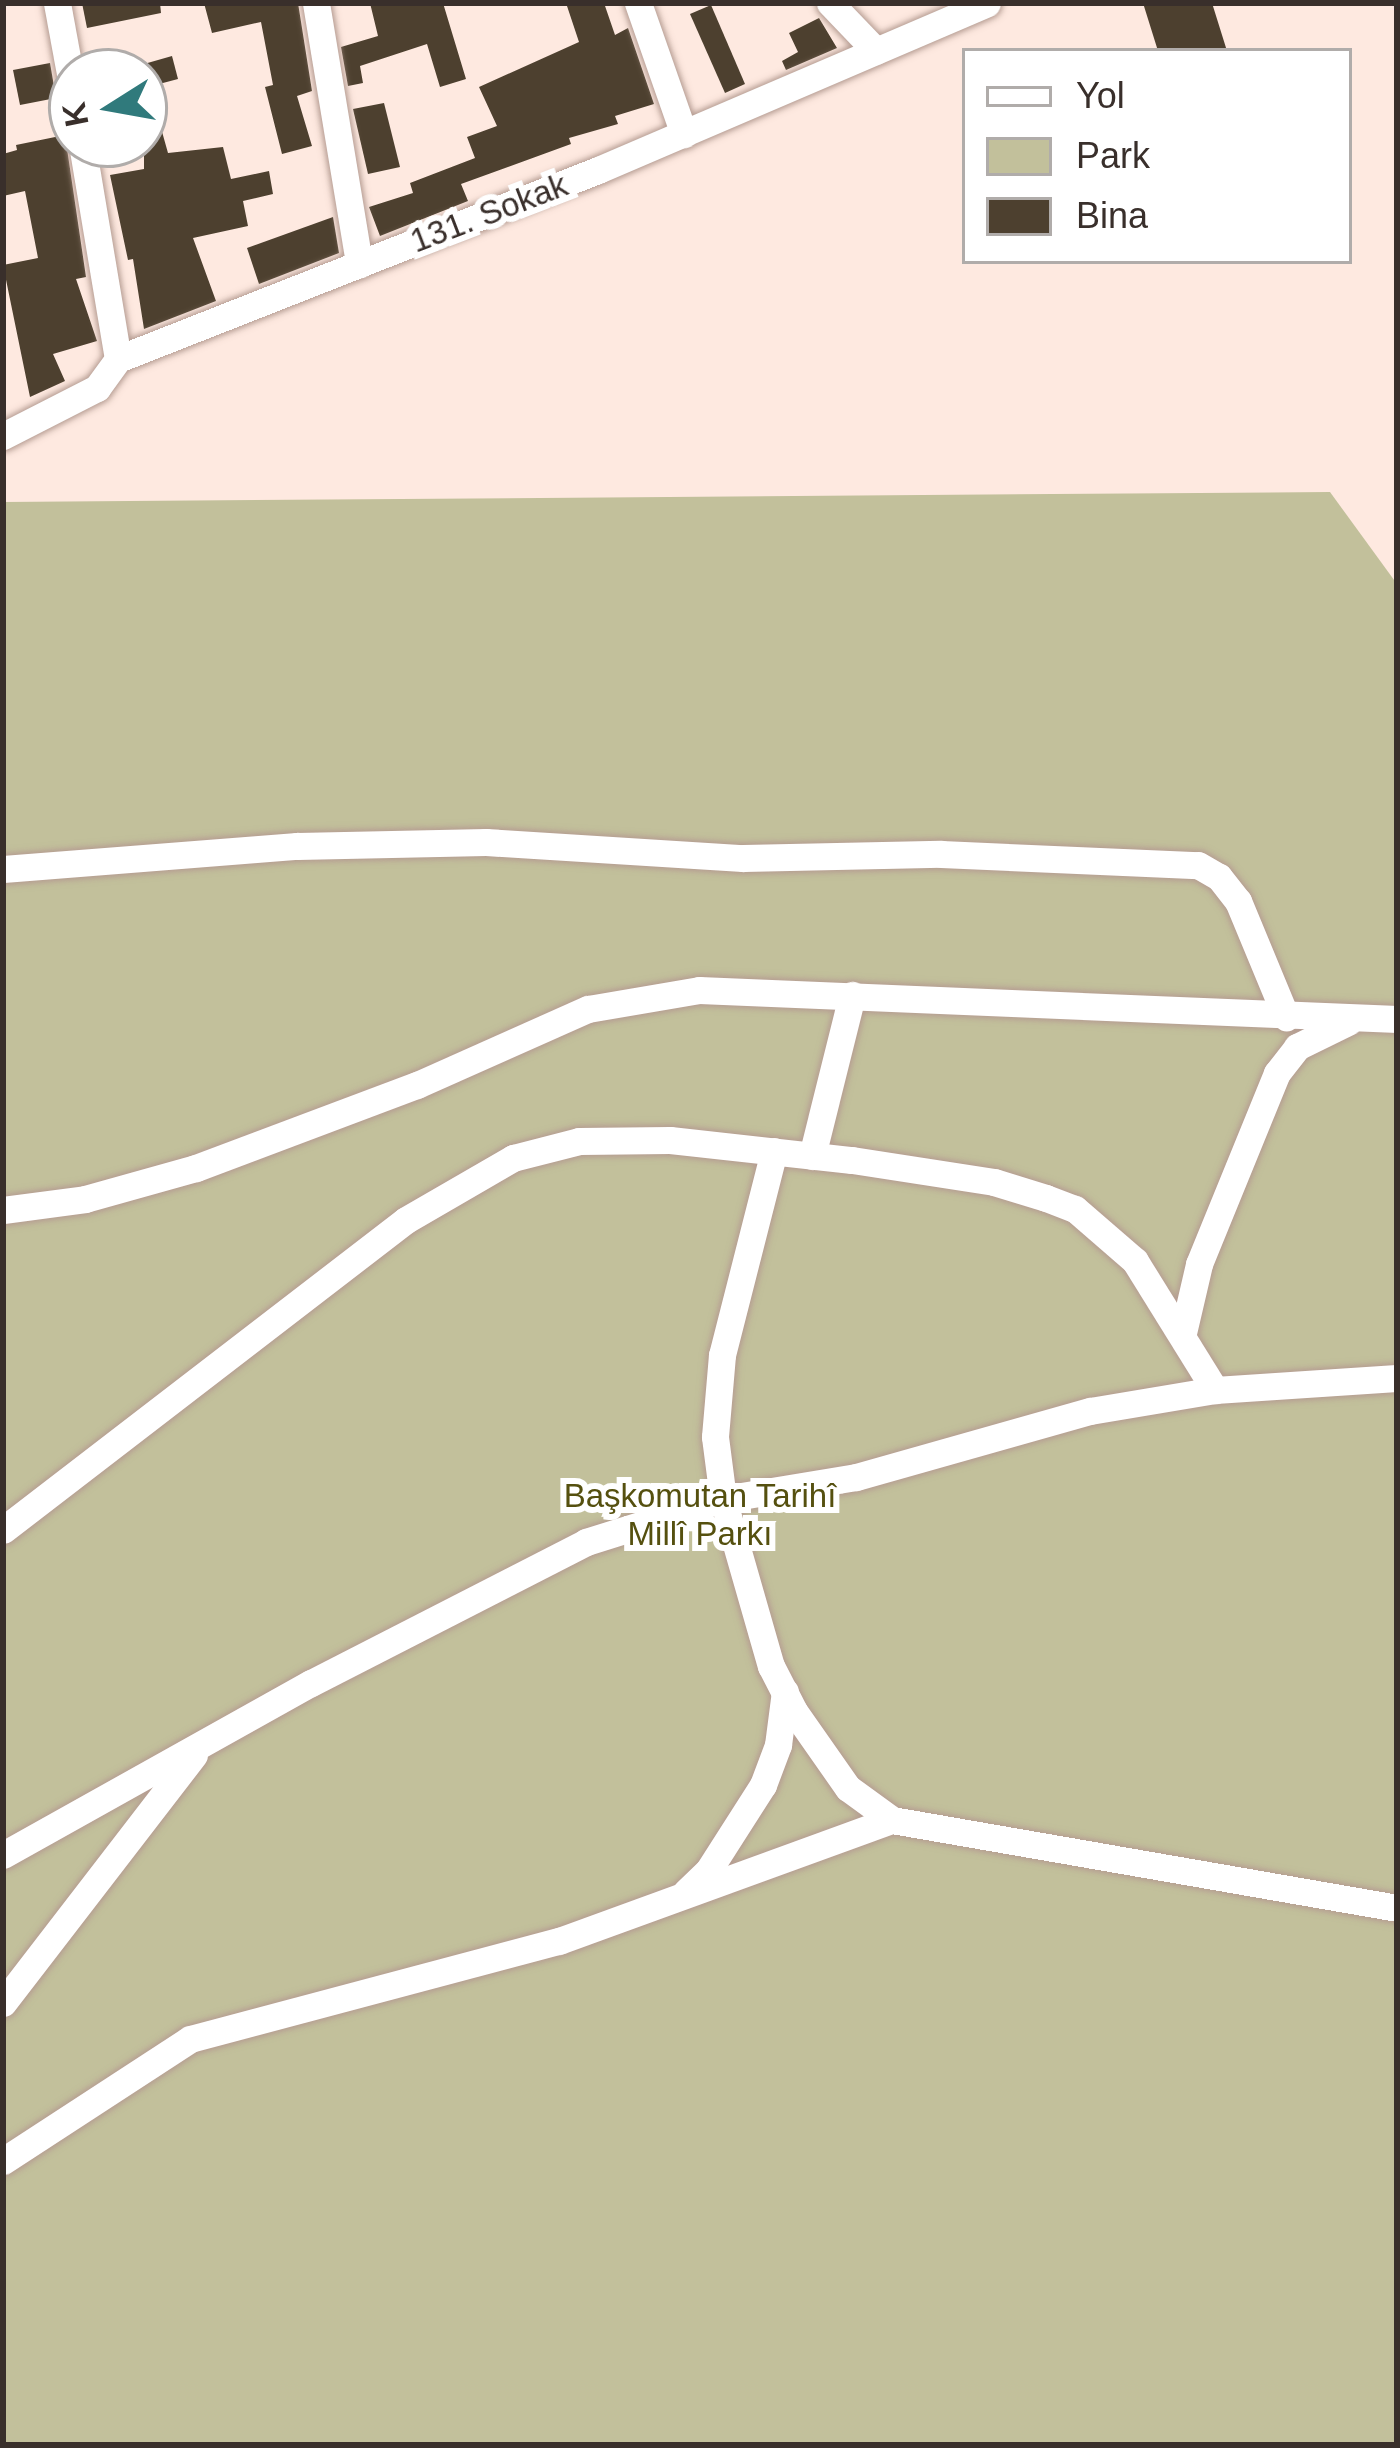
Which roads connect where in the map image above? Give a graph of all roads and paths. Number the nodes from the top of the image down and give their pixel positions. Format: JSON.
{"nodes":[{"id":1,"x":58,"y":3,"type":"edge"},
{"id":2,"x":316,"y":3,"type":"edge"},
{"id":3,"x":638,"y":3,"type":"edge"},
{"id":4,"x":830,"y":3,"type":"edge"},
{"id":5,"x":988,"y":3,"type":"edge"},
{"id":6,"x":66,"y":48,"type":"edge"},
{"id":7,"x":876,"y":51,"type":"junction"},
{"id":8,"x":684,"y":134,"type":"junction"},
{"id":9,"x":86,"y":168,"type":"edge"},
{"id":10,"x":359,"y":264,"type":"junction"},
{"id":11,"x":118,"y":359,"type":"junction"},
{"id":12,"x":3,"y":436,"type":"edge"},
{"id":13,"x":3,"y":869,"type":"edge"},
{"id":14,"x":852,"y":995,"type":"junction"},
{"id":15,"x":1286,"y":1017,"type":"junction"},
{"id":16,"x":1362,"y":1018,"type":"junction"},
{"id":17,"x":1397,"y":1019,"type":"edge"},
{"id":18,"x":774,"y":1151,"type":"junction"},
{"id":19,"x":812,"y":1156,"type":"junction"},
{"id":20,"x":3,"y":1210,"type":"edge"},
{"id":21,"x":1183,"y":1334,"type":"junction"},
{"id":22,"x":1397,"y":1378,"type":"edge"},
{"id":23,"x":1215,"y":1390,"type":"junction"},
{"id":24,"x":723,"y":1499,"type":"junction"},
{"id":25,"x":3,"y":1531,"type":"edge"},
{"id":26,"x":784,"y":1691,"type":"junction"},
{"id":27,"x":199,"y":1748,"type":"junction"},
{"id":28,"x":892,"y":1820,"type":"junction"},
{"id":29,"x":3,"y":1855,"type":"edge"},
{"id":30,"x":677,"y":1899,"type":"junction"},
{"id":31,"x":1397,"y":1908,"type":"edge"},
{"id":32,"x":3,"y":2003,"type":"edge"},
{"id":33,"x":3,"y":2161,"type":"edge"}],
"edges":[{"from":1,"to":6,"type":"street"},
{"from":2,"to":10,"type":"street"},
{"from":3,"to":8,"type":"street"},
{"from":4,"to":7,"type":"street"},
{"from":5,"to":7,"type":"street","name":"131. Sokak"},
{"from":7,"to":8,"type":"street","name":"131. Sokak"},
{"from":8,"to":10,"type":"street","name":"131. Sokak"},
{"from":9,"to":11,"type":"street"},
{"from":10,"to":11,"type":"street","name":"131. Sokak"},
{"from":11,"to":12,"type":"street","name":"131. Sokak"},
{"from":13,"to":15,"type":"street"},
{"from":14,"to":15,"type":"street"},
{"from":14,"to":19,"type":"street"},
{"from":14,"to":20,"type":"street"},
{"from":15,"to":16,"type":"street"},
{"from":16,"to":17,"type":"street"},
{"from":16,"to":21,"type":"street"},
{"from":18,"to":19,"type":"street"},
{"from":18,"to":24,"type":"street"},
{"from":18,"to":25,"type":"street"},
{"from":19,"to":21,"type":"street"},
{"from":21,"to":23,"type":"street"},
{"from":22,"to":23,"type":"street"},
{"from":23,"to":24,"type":"street"},
{"from":24,"to":26,"type":"street"},
{"from":24,"to":27,"type":"street"},
{"from":26,"to":28,"type":"street"},
{"from":26,"to":30,"type":"street"},
{"from":27,"to":29,"type":"street"},
{"from":27,"to":32,"type":"street"},
{"from":28,"to":30,"type":"street"},
{"from":28,"to":31,"type":"street"},
{"from":30,"to":33,"type":"street"}]}
